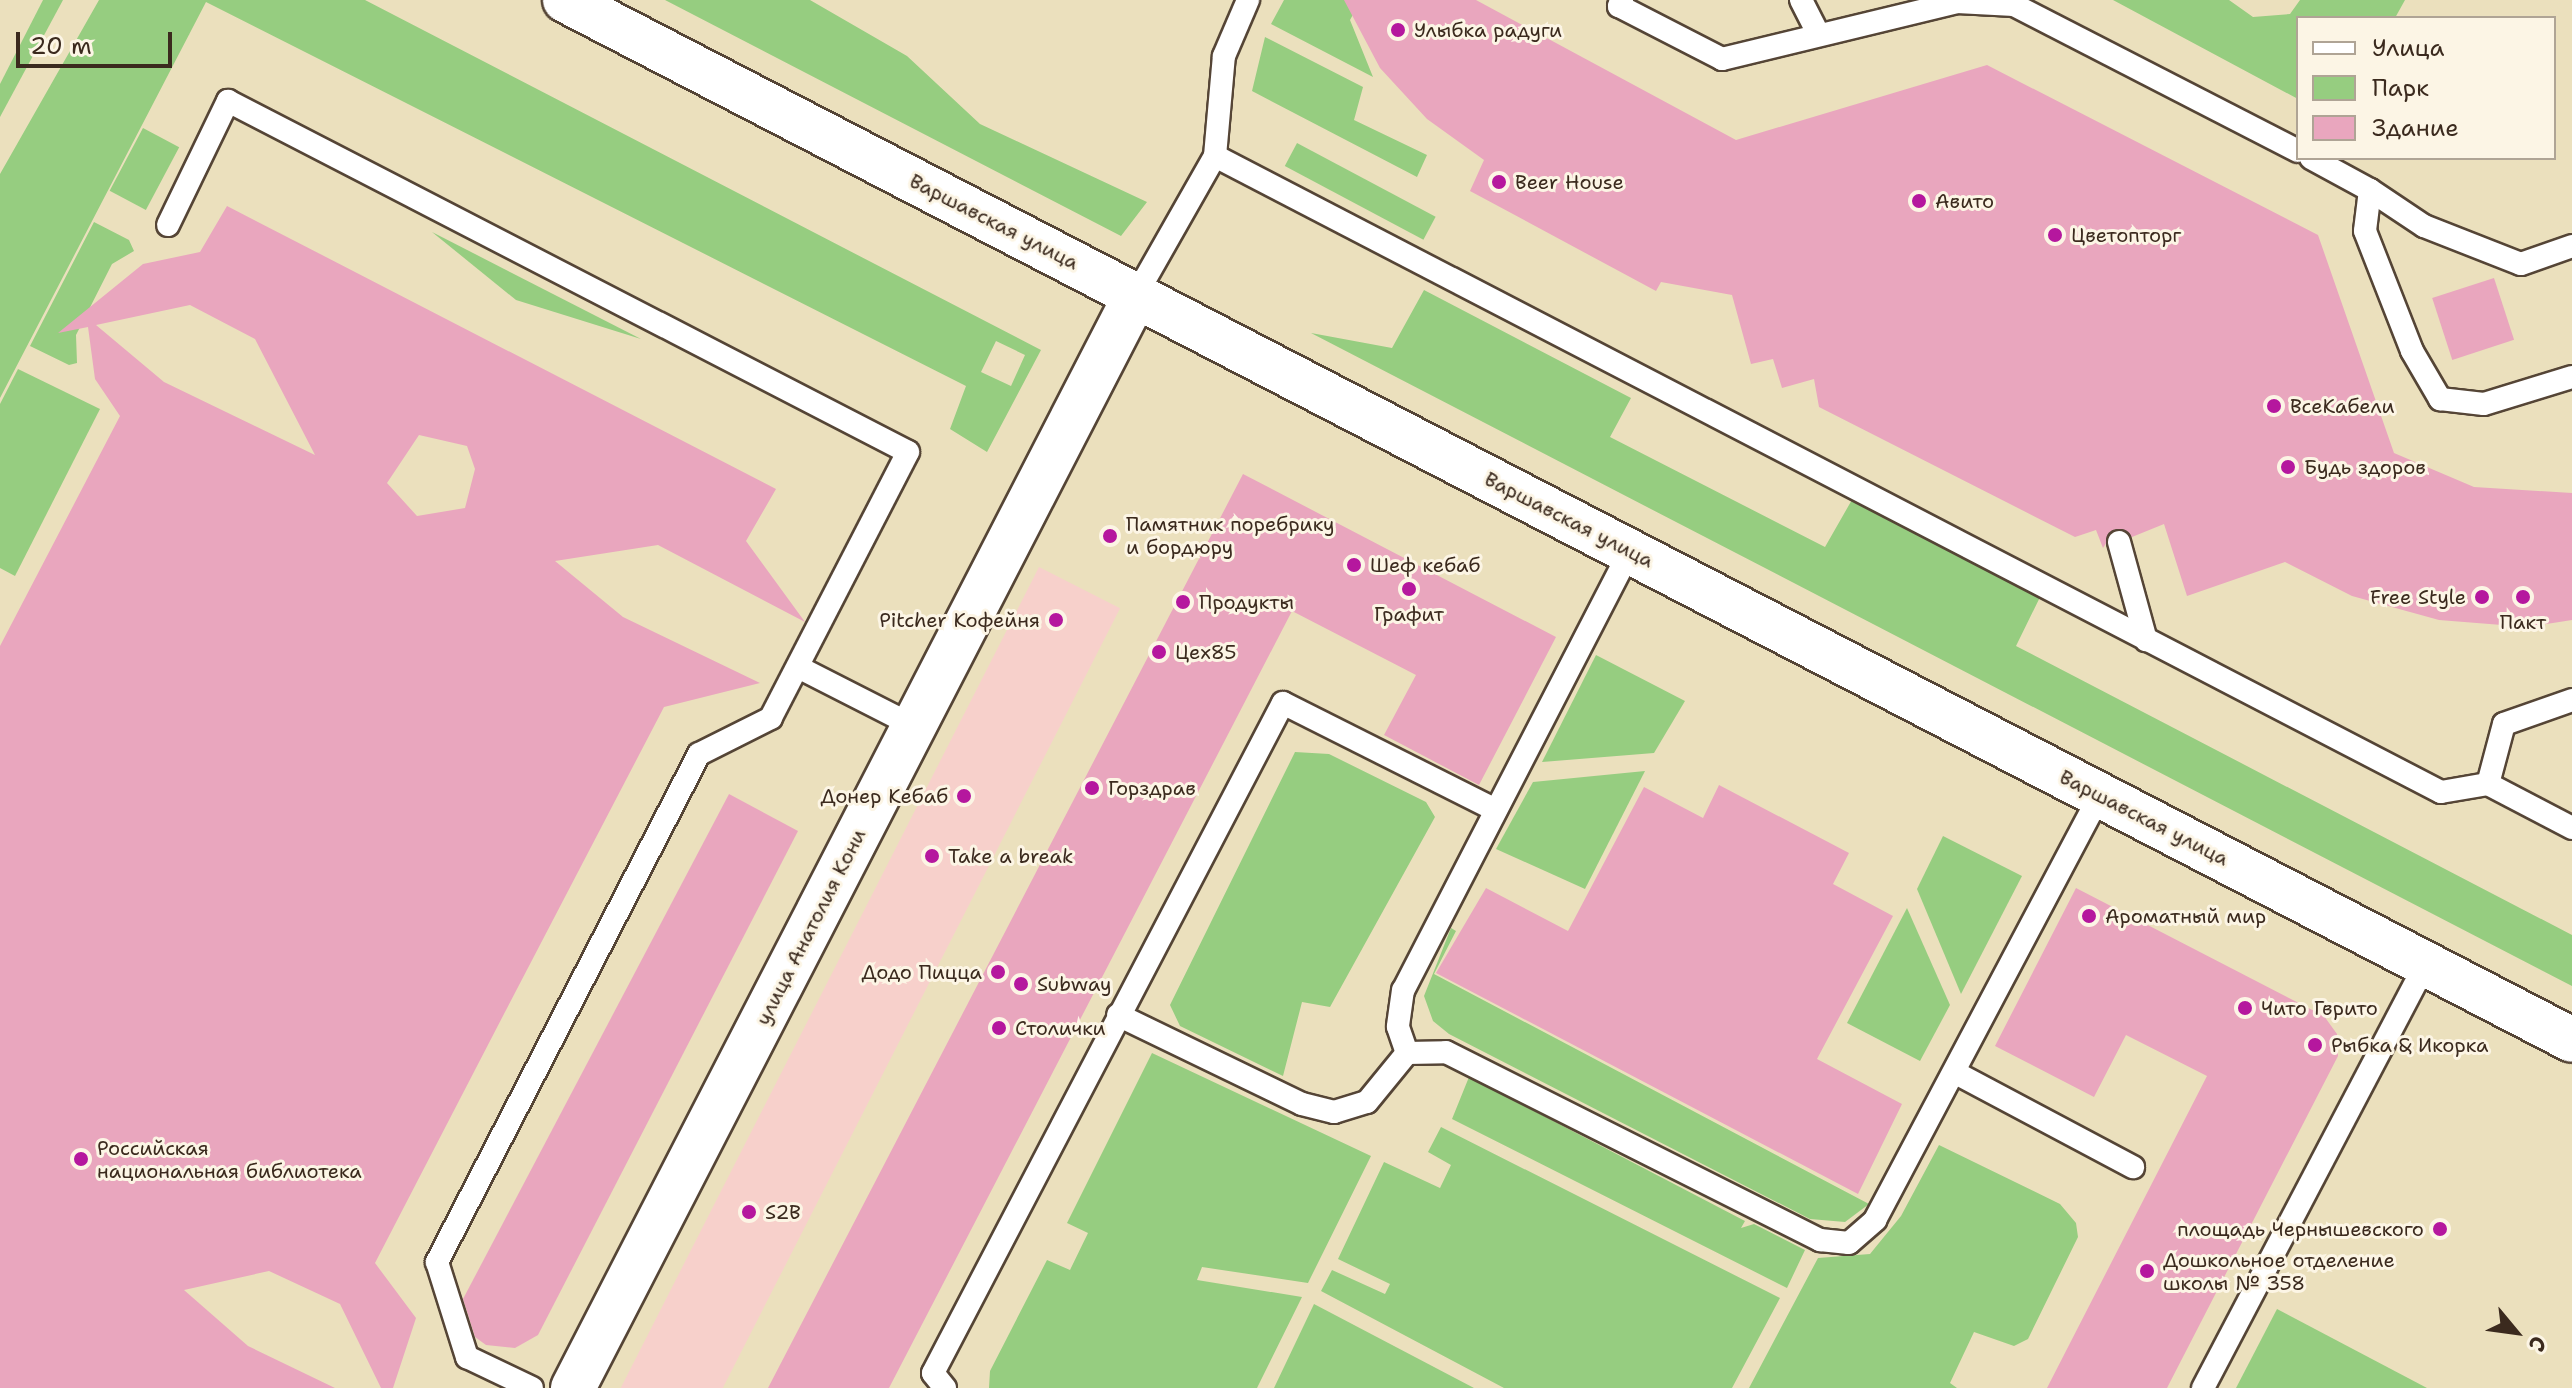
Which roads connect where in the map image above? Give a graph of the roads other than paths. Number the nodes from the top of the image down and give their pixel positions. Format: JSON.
{"nodes":[{"id":1,"x":565,"y":0,"type":"edge"},
{"id":2,"x":1248,"y":0,"type":"edge"},
{"id":3,"x":1622,"y":0,"type":"edge"},
{"id":4,"x":1801,"y":0,"type":"edge"},
{"id":5,"x":1819,"y":35,"type":"junction"},
{"id":6,"x":2296,"y":150,"type":"edge"},
{"id":7,"x":1215,"y":156,"type":"junction"},
{"id":8,"x":2315,"y":160,"type":"edge"},
{"id":9,"x":2370,"y":190,"type":"junction"},
{"id":10,"x":168,"y":225,"type":"dead end"},
{"id":11,"x":2572,"y":246,"type":"edge"},
{"id":12,"x":1136,"y":295,"type":"junction"},
{"id":13,"x":2572,"y":377,"type":"edge"},
{"id":14,"x":2119,"y":542,"type":"dead end"},
{"id":15,"x":1630,"y":551,"type":"junction"},
{"id":16,"x":2146,"y":640,"type":"junction"},
{"id":17,"x":798,"y":667,"type":"junction"},
{"id":18,"x":2572,"y":700,"type":"edge"},
{"id":19,"x":914,"y":726,"type":"junction"},
{"id":20,"x":2488,"y":784,"type":"junction"},
{"id":21,"x":2100,"y":795,"type":"junction"},
{"id":22,"x":1496,"y":810,"type":"junction"},
{"id":23,"x":2572,"y":828,"type":"edge"},
{"id":24,"x":2426,"y":964,"type":"junction"},
{"id":25,"x":1118,"y":1015,"type":"junction"},
{"id":26,"x":2572,"y":1040,"type":"edge"},
{"id":27,"x":1407,"y":1053,"type":"junction"},
{"id":28,"x":1954,"y":1072,"type":"junction"},
{"id":29,"x":2133,"y":1167,"type":"dead end"},
{"id":30,"x":532,"y":1388,"type":"edge"},
{"id":31,"x":573,"y":1388,"type":"edge"},
{"id":32,"x":945,"y":1388,"type":"edge"},
{"id":33,"x":2203,"y":1388,"type":"edge"}],
"edges":[{"from":1,"to":12,"type":"street","name":"Варшавская улица"},
{"from":2,"to":7,"type":"lane"},
{"from":3,"to":5,"type":"lane"},
{"from":4,"to":5,"type":"lane"},
{"from":5,"to":6,"type":"lane"},
{"from":7,"to":12,"type":"lane"},
{"from":7,"to":16,"type":"lane"},
{"from":8,"to":9,"type":"lane"},
{"from":9,"to":11,"type":"lane"},
{"from":9,"to":13,"type":"lane"},
{"from":10,"to":17,"type":"lane"},
{"from":12,"to":15,"type":"street","name":"Варшавская улица"},
{"from":12,"to":19,"type":"street","name":"улица Анатолия Кони"},
{"from":14,"to":16,"type":"lane"},
{"from":15,"to":21,"type":"street","name":"Варшавская улица"},
{"from":15,"to":22,"type":"lane"},
{"from":16,"to":20,"type":"lane"},
{"from":17,"to":19,"type":"lane"},
{"from":17,"to":30,"type":"lane"},
{"from":18,"to":20,"type":"lane"},
{"from":19,"to":31,"type":"street","name":"улица Анатолия Кони"},
{"from":20,"to":23,"type":"lane"},
{"from":21,"to":24,"type":"street","name":"Варшавская улица"},
{"from":21,"to":28,"type":"lane"},
{"from":22,"to":25,"type":"lane"},
{"from":22,"to":27,"type":"lane"},
{"from":24,"to":26,"type":"street","name":"Варшавская улица"},
{"from":24,"to":33,"type":"lane"},
{"from":25,"to":27,"type":"lane"},
{"from":25,"to":32,"type":"lane"},
{"from":27,"to":28,"type":"lane"},
{"from":28,"to":29,"type":"lane"}]}
